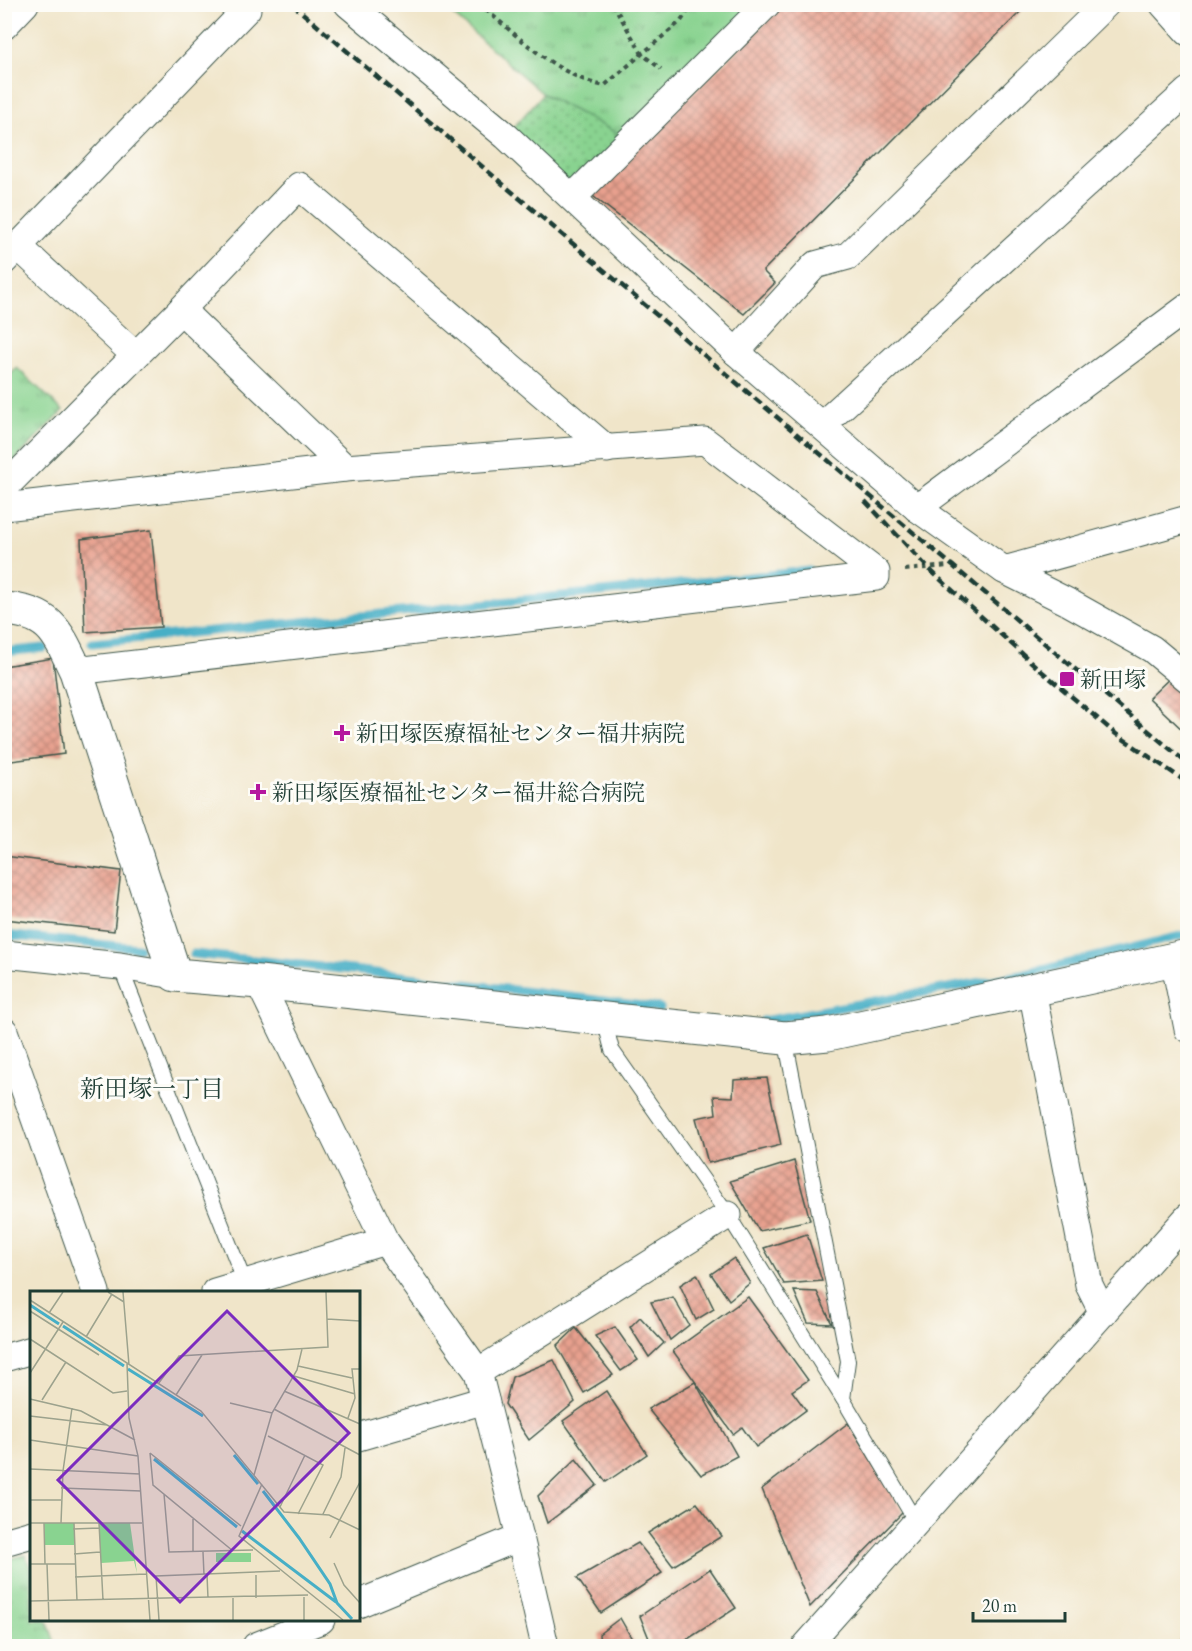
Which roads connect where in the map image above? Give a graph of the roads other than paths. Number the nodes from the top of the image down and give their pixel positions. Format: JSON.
{"nodes":[{"id":1,"x":25,"y":4,"type":"edge"},
{"id":2,"x":242,"y":4,"type":"edge"},
{"id":3,"x":348,"y":4,"type":"edge"},
{"id":4,"x":767,"y":4,"type":"edge"},
{"id":5,"x":1106,"y":4,"type":"edge"},
{"id":6,"x":1163,"y":4,"type":"edge"},
{"id":7,"x":4,"y":26,"type":"edge"},
{"id":8,"x":1188,"y":32,"type":"edge"},
{"id":9,"x":1188,"y":91,"type":"edge"},
{"id":10,"x":573,"y":197,"type":"junction"},
{"id":11,"x":11,"y":254,"type":"edge"},
{"id":12,"x":1188,"y":307,"type":"edge"},
{"id":13,"x":181,"y":310,"type":"junction"},
{"id":14,"x":736,"y":352,"type":"junction"},
{"id":15,"x":135,"y":355,"type":"junction"},
{"id":16,"x":822,"y":426,"type":"junction"},
{"id":17,"x":607,"y":449,"type":"junction"},
{"id":18,"x":345,"y":468,"type":"junction"},
{"id":19,"x":4,"y":488,"type":"edge"},
{"id":20,"x":4,"y":507,"type":"edge"},
{"id":21,"x":917,"y":508,"type":"junction"},
{"id":22,"x":1188,"y":519,"type":"edge"},
{"id":23,"x":1004,"y":570,"type":"junction"},
{"id":24,"x":4,"y":609,"type":"edge"},
{"id":25,"x":76,"y":670,"type":"junction"},
{"id":26,"x":1188,"y":679,"type":"edge"},
{"id":27,"x":4,"y":954,"type":"edge"},
{"id":28,"x":1181,"y":958,"type":"edge"},
{"id":29,"x":120,"y":966,"type":"junction"},
{"id":30,"x":175,"y":975,"type":"junction"},
{"id":31,"x":259,"y":982,"type":"junction"},
{"id":32,"x":1032,"y":990,"type":"junction"},
{"id":33,"x":604,"y":1019,"type":"junction"},
{"id":34,"x":1188,"y":1029,"type":"edge"},
{"id":35,"x":4,"y":1031,"type":"edge"},
{"id":36,"x":785,"y":1038,"type":"junction"},
{"id":37,"x":728,"y":1215,"type":"junction"},
{"id":38,"x":1188,"y":1217,"type":"edge"},
{"id":39,"x":385,"y":1241,"type":"junction"},
{"id":40,"x":245,"y":1283,"type":"junction"},
{"id":41,"x":95,"y":1291,"type":"edge"},
{"id":42,"x":221,"y":1291,"type":"edge"},
{"id":43,"x":1103,"y":1313,"type":"junction"},
{"id":44,"x":30,"y":1351,"type":"edge"},
{"id":45,"x":4,"y":1358,"type":"edge"},
{"id":46,"x":478,"y":1372,"type":"junction"},
{"id":47,"x":843,"y":1399,"type":"junction"},
{"id":48,"x":485,"y":1400,"type":"junction"},
{"id":49,"x":360,"y":1436,"type":"edge"},
{"id":50,"x":916,"y":1522,"type":"junction"},
{"id":51,"x":30,"y":1535,"type":"edge"},
{"id":52,"x":520,"y":1537,"type":"junction"},
{"id":53,"x":4,"y":1542,"type":"edge"},
{"id":54,"x":360,"y":1603,"type":"edge"},
{"id":55,"x":319,"y":1621,"type":"edge"},
{"id":56,"x":256,"y":1647,"type":"edge"},
{"id":57,"x":545,"y":1647,"type":"edge"},
{"id":58,"x":806,"y":1647,"type":"edge"}],
"edges":[{"from":1,"to":7,"type":"street"},
{"from":2,"to":11,"type":"street"},
{"from":3,"to":10,"type":"street"},
{"from":4,"to":10,"type":"street"},
{"from":5,"to":14,"type":"street"},
{"from":6,"to":8,"type":"street"},
{"from":9,"to":16,"type":"street"},
{"from":10,"to":14,"type":"street"},
{"from":11,"to":15,"type":"street"},
{"from":12,"to":21,"type":"street"},
{"from":13,"to":15,"type":"street"},
{"from":13,"to":17,"type":"street"},
{"from":13,"to":18,"type":"street"},
{"from":14,"to":16,"type":"street"},
{"from":15,"to":19,"type":"street"},
{"from":16,"to":21,"type":"street"},
{"from":17,"to":18,"type":"street"},
{"from":17,"to":25,"type":"street"},
{"from":18,"to":20,"type":"street"},
{"from":21,"to":23,"type":"street"},
{"from":22,"to":23,"type":"street"},
{"from":23,"to":26,"type":"street"},
{"from":24,"to":25,"type":"street"},
{"from":25,"to":30,"type":"street"},
{"from":27,"to":29,"type":"street"},
{"from":28,"to":32,"type":"street"},
{"from":28,"to":34,"type":"street"},
{"from":29,"to":30,"type":"street"},
{"from":29,"to":40,"type":"lane"},
{"from":30,"to":31,"type":"street"},
{"from":31,"to":33,"type":"street"},
{"from":31,"to":39,"type":"street"},
{"from":32,"to":36,"type":"street"},
{"from":32,"to":43,"type":"street"},
{"from":33,"to":36,"type":"street"},
{"from":33,"to":37,"type":"lane"},
{"from":35,"to":41,"type":"street"},
{"from":36,"to":47,"type":"lane"},
{"from":37,"to":46,"type":"street"},
{"from":37,"to":47,"type":"lane"},
{"from":38,"to":43,"type":"street"},
{"from":39,"to":40,"type":"street"},
{"from":39,"to":46,"type":"street"},
{"from":40,"to":42,"type":"street"},
{"from":43,"to":50,"type":"street"},
{"from":44,"to":45,"type":"street"},
{"from":46,"to":48,"type":"street"},
{"from":47,"to":50,"type":"lane"},
{"from":48,"to":49,"type":"street"},
{"from":48,"to":52,"type":"street"},
{"from":50,"to":58,"type":"street"},
{"from":51,"to":53,"type":"street"},
{"from":52,"to":54,"type":"street"},
{"from":52,"to":57,"type":"street"},
{"from":55,"to":56,"type":"street"}]}
